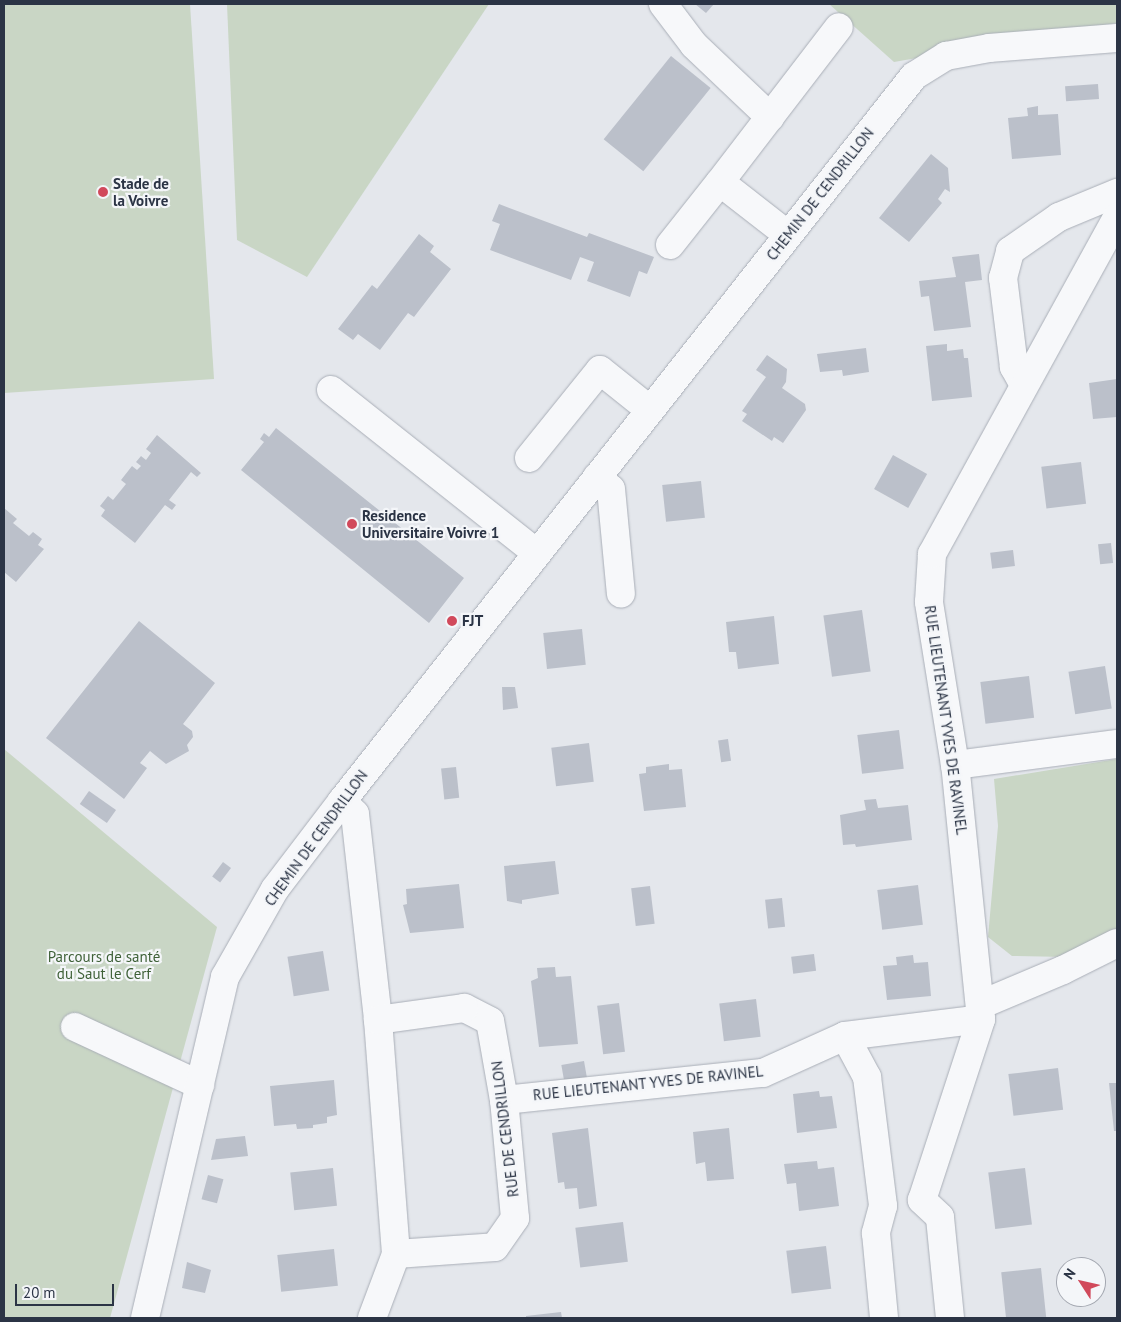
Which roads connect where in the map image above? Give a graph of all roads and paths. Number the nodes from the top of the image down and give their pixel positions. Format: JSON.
{"nodes":[{"id":1,"x":663,"y":4,"type":"edge"},
{"id":2,"x":839,"y":27,"type":"dead end"},
{"id":3,"x":1117,"y":38,"type":"edge"},
{"id":4,"x":770,"y":117,"type":"junction"},
{"id":5,"x":720,"y":182,"type":"junction"},
{"id":6,"x":1117,"y":192,"type":"edge"},
{"id":7,"x":1117,"y":218,"type":"edge"},
{"id":8,"x":788,"y":235,"type":"junction"},
{"id":9,"x":670,"y":245,"type":"dead end"},
{"id":10,"x":1024,"y":385,"type":"junction"},
{"id":11,"x":331,"y":390,"type":"dead end"},
{"id":12,"x":650,"y":410,"type":"junction"},
{"id":13,"x":529,"y":458,"type":"dead end"},
{"id":14,"x":597,"y":477,"type":"junction"},
{"id":15,"x":537,"y":553,"type":"junction"},
{"id":16,"x":621,"y":594,"type":"dead end"},
{"id":17,"x":1117,"y":744,"type":"edge"},
{"id":18,"x":955,"y":765,"type":"junction"},
{"id":19,"x":342,"y":801,"type":"junction"},
{"id":20,"x":1117,"y":942,"type":"edge"},
{"id":21,"x":980,"y":1012,"type":"junction"},
{"id":22,"x":378,"y":1020,"type":"junction"},
{"id":23,"x":75,"y":1027,"type":"dead end"},
{"id":24,"x":845,"y":1036,"type":"junction"},
{"id":25,"x":200,"y":1085,"type":"junction"},
{"id":26,"x":504,"y":1100,"type":"junction"},
{"id":27,"x":922,"y":1200,"type":"junction"},
{"id":28,"x":883,"y":1206,"type":"junction"},
{"id":29,"x":396,"y":1254,"type":"junction"},
{"id":30,"x":145,"y":1318,"type":"edge"},
{"id":31,"x":372,"y":1318,"type":"edge"},
{"id":32,"x":884,"y":1318,"type":"edge"},
{"id":33,"x":950,"y":1318,"type":"edge"}],
"edges":[{"from":1,"to":4,"type":"street"},
{"from":2,"to":4,"type":"street"},
{"from":3,"to":8,"type":"street","name":"CHEMIN DE CENDRILLON"},
{"from":4,"to":5,"type":"street"},
{"from":5,"to":8,"type":"street"},
{"from":5,"to":9,"type":"street"},
{"from":6,"to":10,"type":"street"},
{"from":7,"to":10,"type":"street","name":"RUE LIEUTENANT YVES DE RAVINEL"},
{"from":8,"to":12,"type":"street","name":"CHEMIN DE CENDRILLON"},
{"from":10,"to":18,"type":"street","name":"RUE LIEUTENANT YVES DE RAVINEL"},
{"from":11,"to":15,"type":"street"},
{"from":12,"to":13,"type":"street"},
{"from":12,"to":14,"type":"street","name":"CHEMIN DE CENDRILLON"},
{"from":14,"to":15,"type":"street","name":"CHEMIN DE CENDRILLON"},
{"from":14,"to":16,"type":"street"},
{"from":15,"to":19,"type":"street","name":"CHEMIN DE CENDRILLON"},
{"from":17,"to":18,"type":"street"},
{"from":18,"to":21,"type":"street","name":"RUE LIEUTENANT YVES DE RAVINEL"},
{"from":19,"to":22,"type":"street"},
{"from":19,"to":25,"type":"street","name":"CHEMIN DE CENDRILLON"},
{"from":20,"to":21,"type":"street"},
{"from":21,"to":24,"type":"street","name":"RUE LIEUTENANT YVES DE RAVINEL"},
{"from":21,"to":27,"type":"street","name":"RUE LIEUTENANT YVES DE RAVINEL"},
{"from":22,"to":26,"type":"street","name":"RUE DE CENDRILLON"},
{"from":22,"to":29,"type":"street"},
{"from":23,"to":25,"type":"street"},
{"from":24,"to":26,"type":"street","name":"RUE LIEUTENANT YVES DE RAVINEL"},
{"from":24,"to":28,"type":"street"},
{"from":25,"to":30,"type":"street","name":"CHEMIN DE CENDRILLON"},
{"from":26,"to":29,"type":"street","name":"RUE DE CENDRILLON"},
{"from":27,"to":28,"type":"street"},
{"from":27,"to":33,"type":"street"},
{"from":28,"to":32,"type":"street"},
{"from":29,"to":31,"type":"street"}]}
